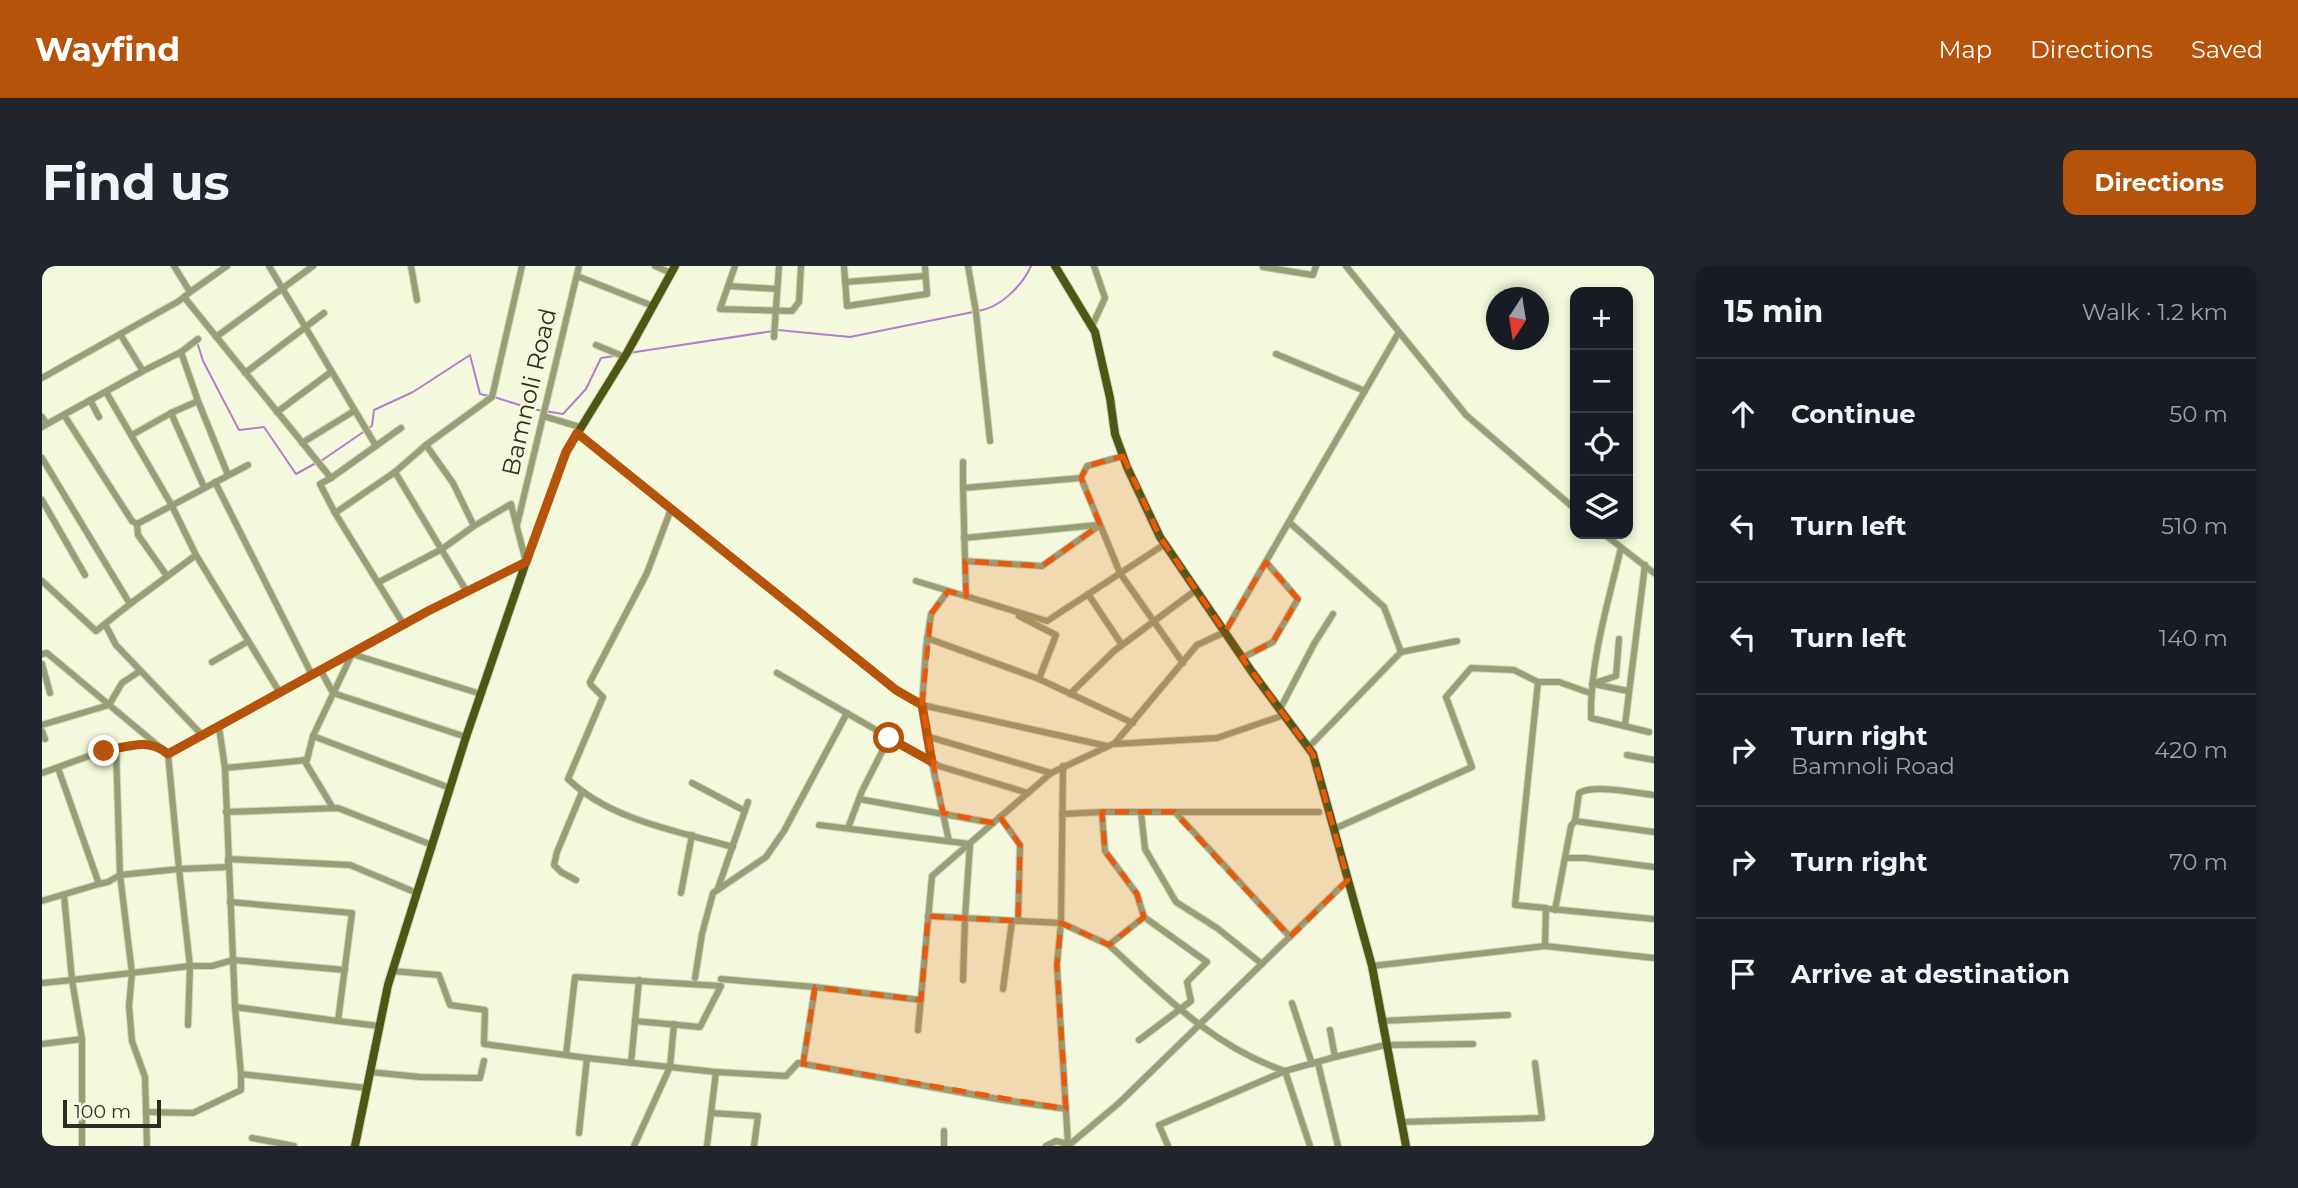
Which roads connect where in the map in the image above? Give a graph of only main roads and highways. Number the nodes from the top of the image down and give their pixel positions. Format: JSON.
{"nodes":[{"id":1,"x":1055,"y":266,"type":"edge"},
{"id":2,"x":673,"y":270,"type":"edge"},
{"id":3,"x":355,"y":1146,"type":"edge"},
{"id":4,"x":1406,"y":1146,"type":"edge"}],
"edges":[{"from":1,"to":4,"type":"main road"},
{"from":2,"to":3,"type":"main road"}]}
